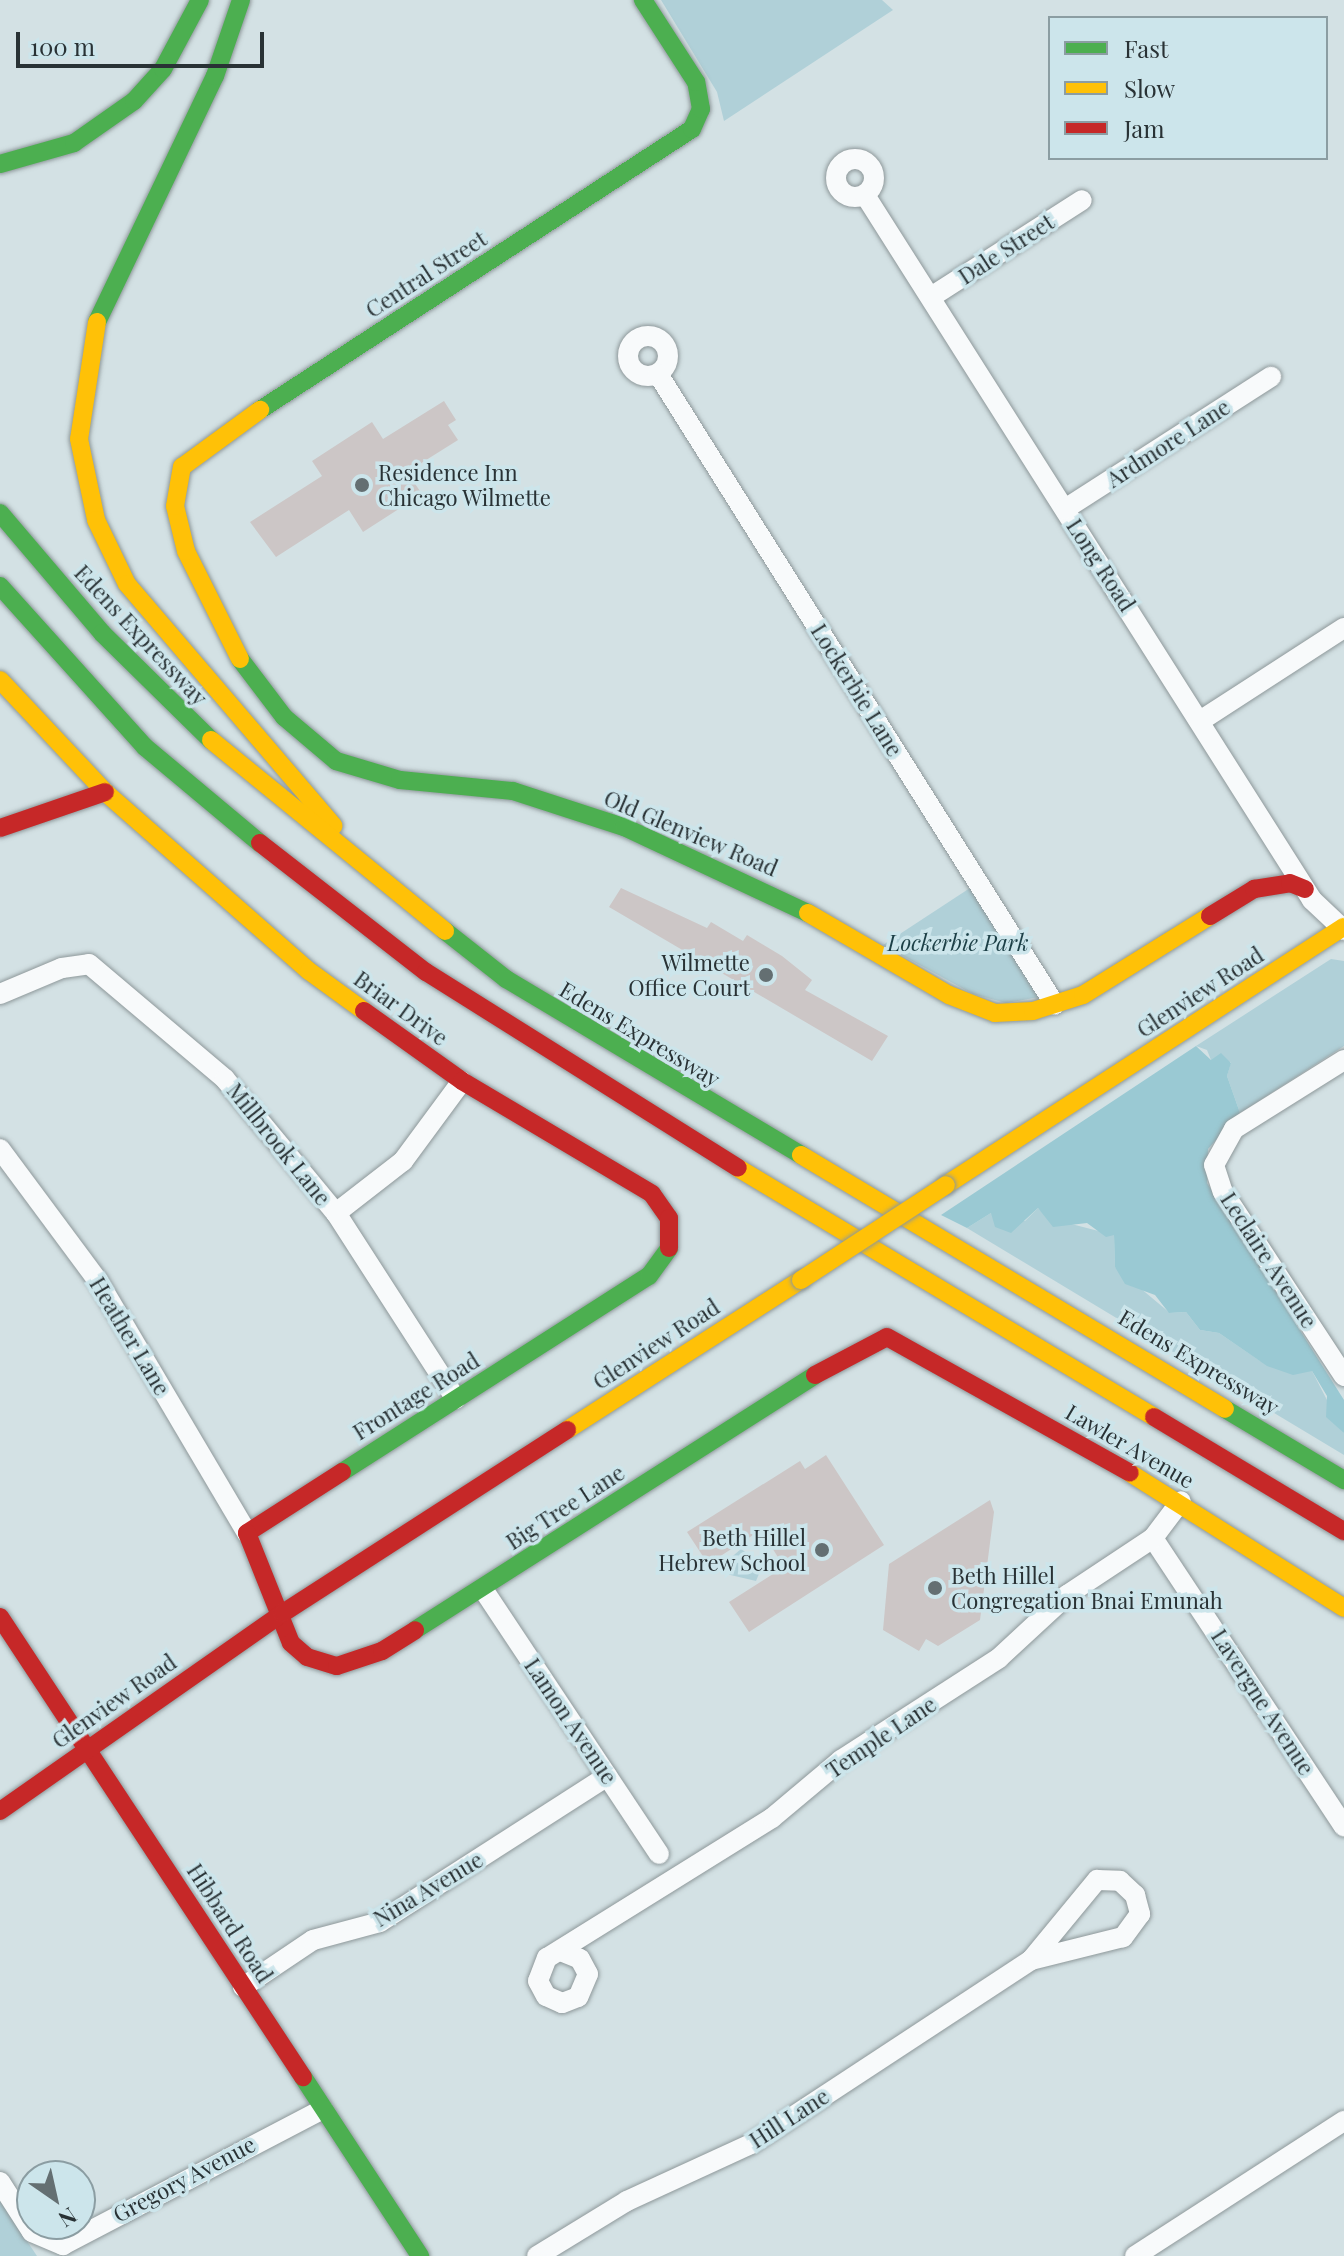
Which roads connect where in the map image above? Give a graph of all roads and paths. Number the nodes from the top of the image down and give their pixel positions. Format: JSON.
{"nodes":[{"id":1,"x":200,"y":0,"type":"edge"},
{"id":2,"x":241,"y":0,"type":"edge"},
{"id":3,"x":643,"y":0,"type":"edge"},
{"id":4,"x":0,"y":164,"type":"edge"},
{"id":5,"x":865,"y":195,"type":"dead end"},
{"id":6,"x":1082,"y":200,"type":"dead end"},
{"id":7,"x":931,"y":297,"type":"junction"},
{"id":8,"x":658,"y":374,"type":"dead end"},
{"id":9,"x":1271,"y":377,"type":"dead end"},
{"id":10,"x":176,"y":480,"type":"joint"},
{"id":11,"x":1065,"y":509,"type":"junction"},
{"id":12,"x":0,"y":513,"type":"edge"},
{"id":13,"x":0,"y":586,"type":"edge"},
{"id":14,"x":1344,"y":628,"type":"edge"},
{"id":15,"x":37,"y":659,"type":"dead end"},
{"id":16,"x":0,"y":680,"type":"edge"},
{"id":17,"x":1200,"y":721,"type":"junction"},
{"id":18,"x":145,"y":747,"type":"junction"},
{"id":19,"x":105,"y":792,"type":"junction"},
{"id":20,"x":0,"y":828,"type":"edge"},
{"id":21,"x":1305,"y":889,"type":"junction"},
{"id":22,"x":396,"y":897,"type":"junction"},
{"id":23,"x":1343,"y":928,"type":"edge"},
{"id":24,"x":0,"y":994,"type":"edge"},
{"id":25,"x":1055,"y":1005,"type":"junction"},
{"id":26,"x":1344,"y":1060,"type":"edge"},
{"id":27,"x":462,"y":1081,"type":"junction"},
{"id":28,"x":0,"y":1149,"type":"edge"},
{"id":29,"x":336,"y":1213,"type":"junction"},
{"id":30,"x":672,"y":1242,"type":"joint"},
{"id":31,"x":887,"y":1337,"type":"joint"},
{"id":32,"x":1344,"y":1376,"type":"edge"},
{"id":33,"x":456,"y":1399,"type":"junction"},
{"id":34,"x":1344,"y":1480,"type":"edge"},
{"id":35,"x":1181,"y":1501,"type":"junction"},
{"id":36,"x":1344,"y":1531,"type":"edge"},
{"id":37,"x":247,"y":1533,"type":"junction"},
{"id":38,"x":1153,"y":1538,"type":"junction"},
{"id":39,"x":483,"y":1589,"type":"junction"},
{"id":40,"x":1344,"y":1608,"type":"edge"},
{"id":41,"x":283,"y":1613,"type":"junction"},
{"id":42,"x":0,"y":1617,"type":"edge"},
{"id":43,"x":86,"y":1748,"type":"junction"},
{"id":44,"x":607,"y":1776,"type":"junction"},
{"id":45,"x":0,"y":1811,"type":"edge"},
{"id":46,"x":1344,"y":1827,"type":"edge"},
{"id":47,"x":659,"y":1854,"type":"dead end"},
{"id":48,"x":563,"y":1952,"type":"dead end"},
{"id":49,"x":1031,"y":1960,"type":"junction"},
{"id":50,"x":243,"y":1987,"type":"junction"},
{"id":51,"x":323,"y":2109,"type":"junction"},
{"id":52,"x":1344,"y":2121,"type":"edge"},
{"id":53,"x":0,"y":2182,"type":"edge"},
{"id":54,"x":420,"y":2256,"type":"edge"},
{"id":55,"x":537,"y":2256,"type":"edge"},
{"id":56,"x":1135,"y":2256,"type":"edge"}],
"edges":[{"from":1,"to":4,"type":"main road"},
{"from":2,"to":22,"type":"main road"},
{"from":3,"to":10,"type":"main road","name":"Central Street"},
{"from":5,"to":7,"type":"street","name":"Long Road"},
{"from":6,"to":7,"type":"street","name":"Dale Street"},
{"from":7,"to":11,"type":"street","name":"Long Road"},
{"from":8,"to":25,"type":"street","name":"Lockerbie Lane"},
{"from":9,"to":11,"type":"street","name":"Ardmore Lane"},
{"from":10,"to":25,"type":"main road","name":"Old Glenview Road"},
{"from":11,"to":17,"type":"street","name":"Long Road"},
{"from":12,"to":22,"type":"main road","name":"Edens Expressway"},
{"from":13,"to":18,"type":"main road"},
{"from":14,"to":17,"type":"street"},
{"from":15,"to":18,"type":"main road"},
{"from":16,"to":19,"type":"main road"},
{"from":17,"to":21,"type":"street","name":"Long Road"},
{"from":18,"to":36,"type":"main road"},
{"from":19,"to":20,"type":"main road"},
{"from":19,"to":27,"type":"main road","name":"Briar Drive"},
{"from":21,"to":23,"type":"street","name":"Long Road"},
{"from":21,"to":25,"type":"main road","name":"Old Glenview Road"},
{"from":22,"to":34,"type":"main road","name":"Edens Expressway"},
{"from":23,"to":41,"type":"main road","name":"Glenview Road","bridge":true},
{"from":24,"to":29,"type":"street","name":"Millbrook Lane"},
{"from":26,"to":32,"type":"street","name":"Leclaire Avenue"},
{"from":27,"to":29,"type":"street"},
{"from":27,"to":30,"type":"main road","name":"Briar Drive"},
{"from":28,"to":37,"type":"street","name":"Heather Lane"},
{"from":29,"to":33,"type":"street","name":"Millbrook Lane"},
{"from":30,"to":33,"type":"main road","name":"Frontage Road"},
{"from":31,"to":35,"type":"main road","name":"Lawler Avenue"},
{"from":31,"to":39,"type":"main road","name":"Big Tree Lane"},
{"from":33,"to":37,"type":"main road","name":"Frontage Road"},
{"from":35,"to":38,"type":"street","name":"Temple Lane"},
{"from":35,"to":40,"type":"main road","name":"Lawler Avenue"},
{"from":37,"to":41,"type":"main road"},
{"from":38,"to":46,"type":"street","name":"Lavergne Avenue"},
{"from":38,"to":48,"type":"street","name":"Temple Lane"},
{"from":39,"to":41,"type":"main road","name":"Big Tree Lane"},
{"from":39,"to":44,"type":"street","name":"Lamon Avenue"},
{"from":41,"to":43,"type":"main road","name":"Glenview Road"},
{"from":42,"to":43,"type":"main road","name":"Hibbard Road"},
{"from":43,"to":45,"type":"main road","name":"Glenview Road"},
{"from":43,"to":50,"type":"main road","name":"Hibbard Road"},
{"from":44,"to":47,"type":"street","name":"Lamon Avenue"},
{"from":44,"to":50,"type":"street","name":"Nina Avenue"},
{"from":49,"to":49,"type":"street","name":"Hill Lane"},
{"from":49,"to":55,"type":"street","name":"Hill Lane"},
{"from":50,"to":51,"type":"main road","name":"Hibbard Road"},
{"from":51,"to":53,"type":"street","name":"Gregory Avenue"},
{"from":51,"to":54,"type":"main road","name":"Hibbard Road"},
{"from":52,"to":56,"type":"street"}]}
